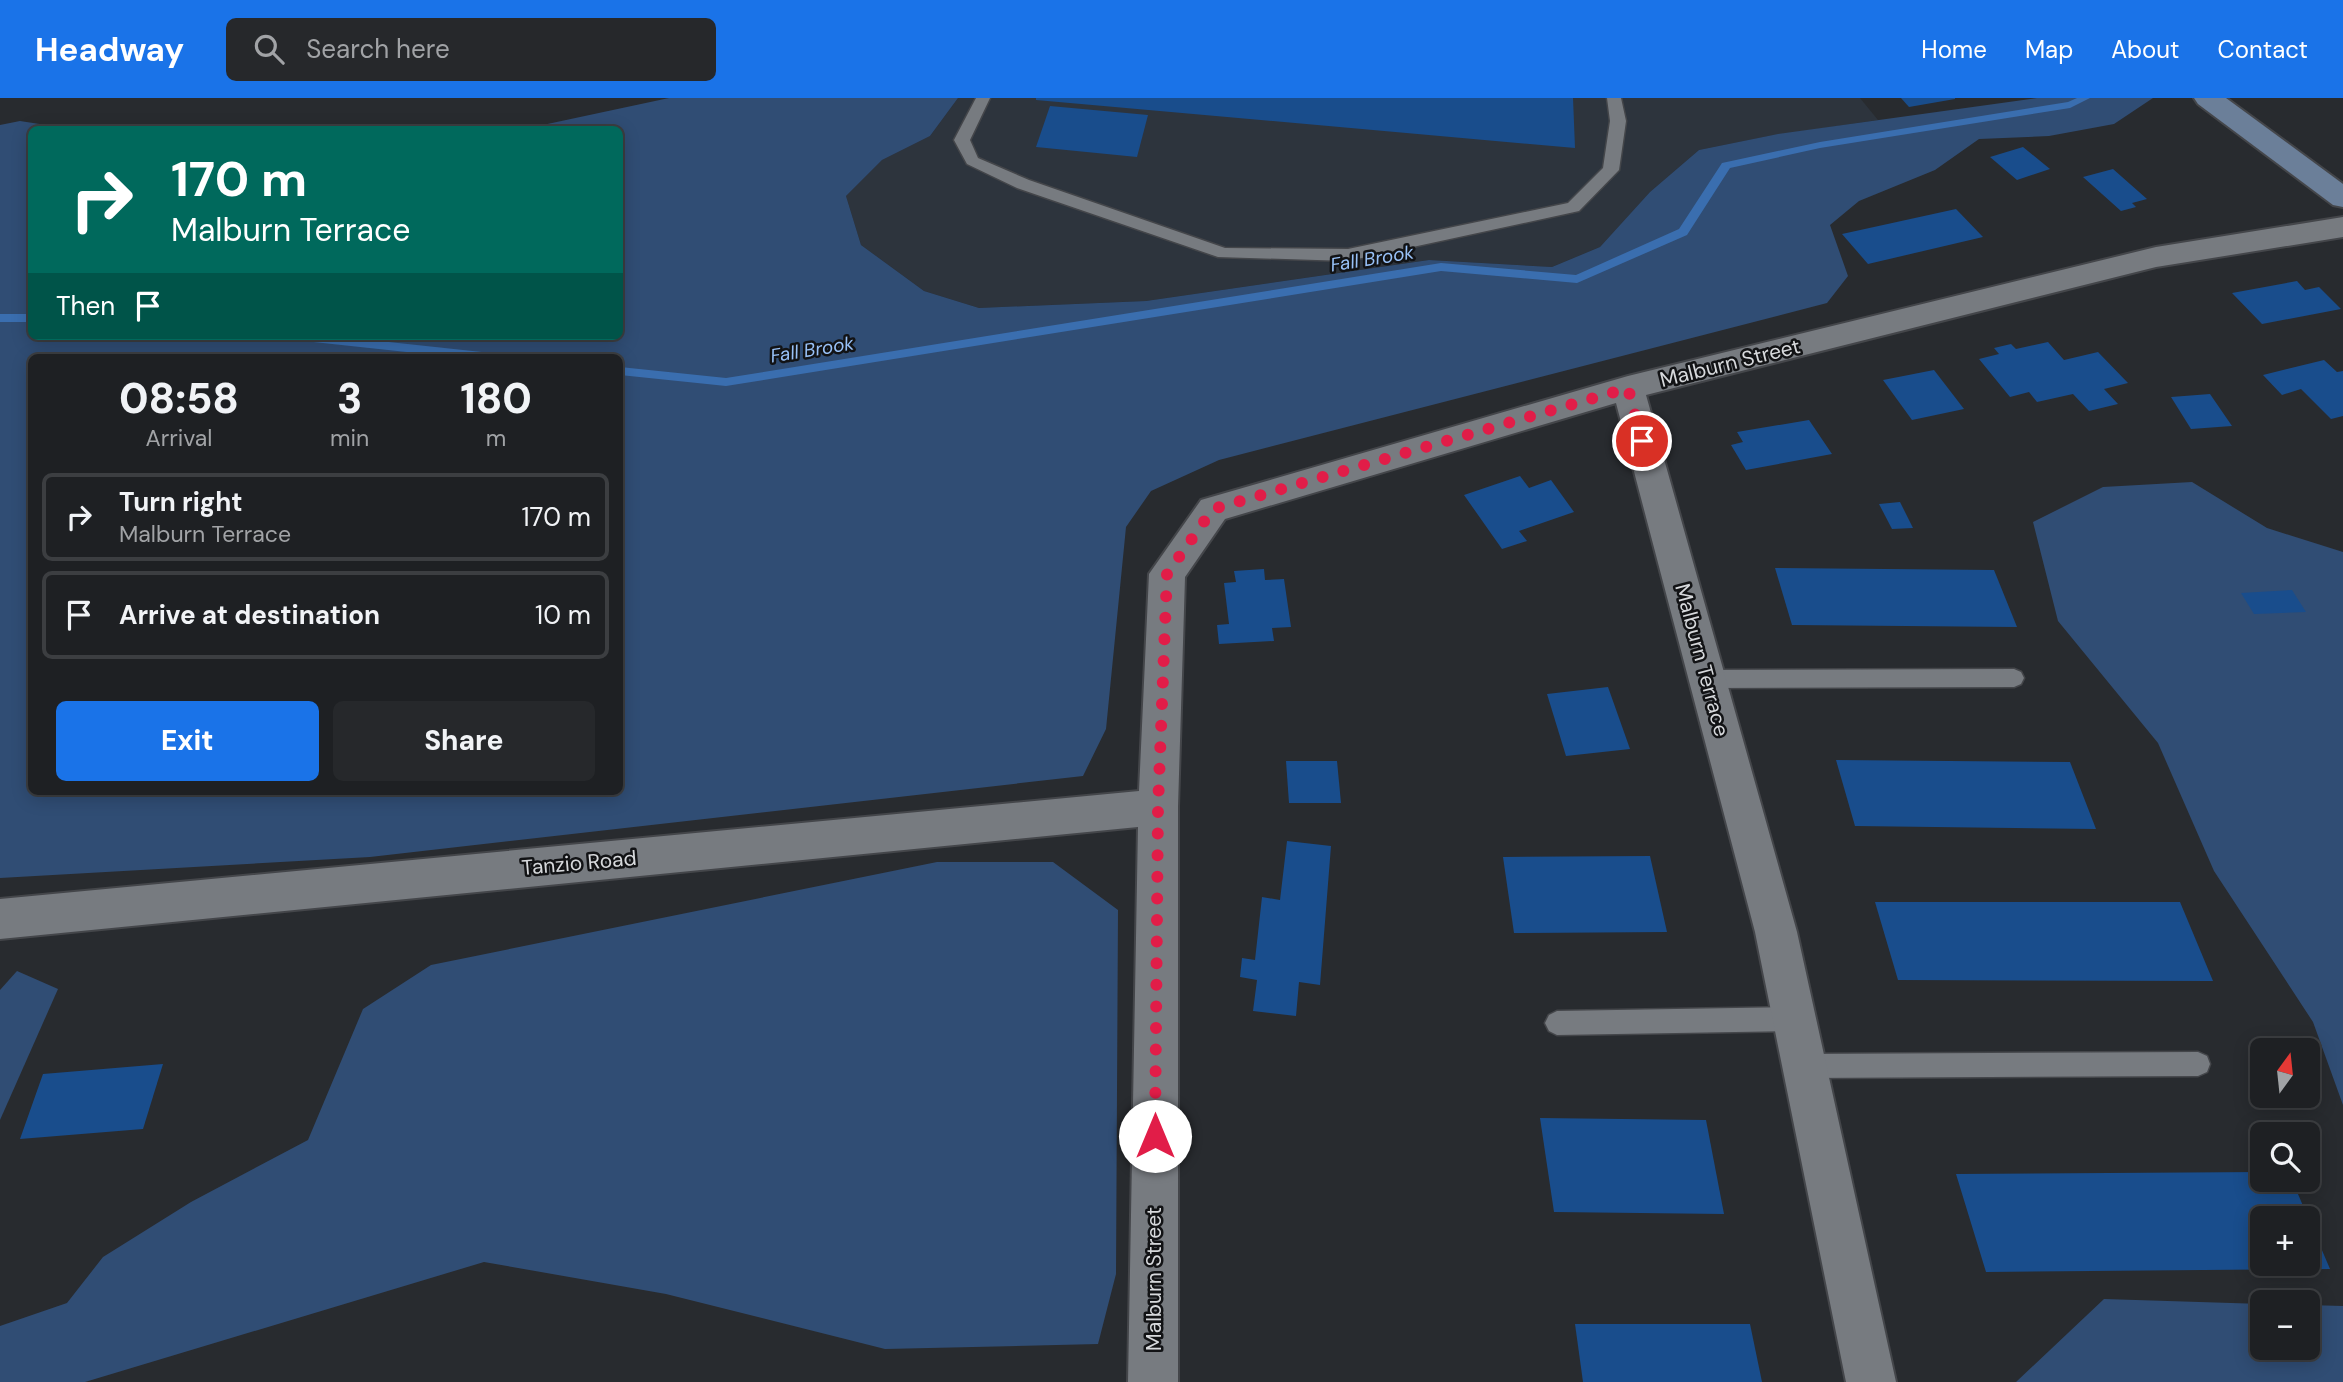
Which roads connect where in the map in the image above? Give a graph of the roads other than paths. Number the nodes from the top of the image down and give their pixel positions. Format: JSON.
{"nodes":[{"id":1,"x":983,"y":98,"type":"edge"},
{"id":2,"x":1614,"y":98,"type":"edge"},
{"id":3,"x":2208,"y":98,"type":"edge"},
{"id":4,"x":2343,"y":198,"type":"edge"},
{"id":5,"x":2343,"y":227,"type":"edge"},
{"id":6,"x":1628,"y":388,"type":"junction"},
{"id":7,"x":2014,"y":678,"type":"dead end"},
{"id":8,"x":1707,"y":679,"type":"junction"},
{"id":9,"x":1158,"y":807,"type":"junction"},
{"id":10,"x":0,"y":919,"type":"edge"},
{"id":11,"x":1795,"y":1019,"type":"junction"},
{"id":12,"x":1557,"y":1023,"type":"dead end"},
{"id":13,"x":2198,"y":1064,"type":"dead end"},
{"id":14,"x":1805,"y":1066,"type":"junction"},
{"id":15,"x":1153,"y":1382,"type":"edge"},
{"id":16,"x":1871,"y":1382,"type":"edge"}],
"edges":[{"from":1,"to":2,"type":"lane"},
{"from":3,"to":4,"type":"main road"},
{"from":5,"to":6,"type":"street","name":"Malburn Street"},
{"from":6,"to":8,"type":"street","name":"Malburn Terrace"},
{"from":6,"to":9,"type":"street","name":"Malburn Street"},
{"from":7,"to":8,"type":"lane"},
{"from":8,"to":11,"type":"street","name":"Malburn Terrace"},
{"from":9,"to":10,"type":"street","name":"Tanzio Road"},
{"from":9,"to":15,"type":"street","name":"Malburn Street"},
{"from":11,"to":12,"type":"lane"},
{"from":11,"to":14,"type":"street","name":"Malburn Terrace"},
{"from":13,"to":14,"type":"lane"},
{"from":14,"to":16,"type":"street","name":"Malburn Terrace"}]}
